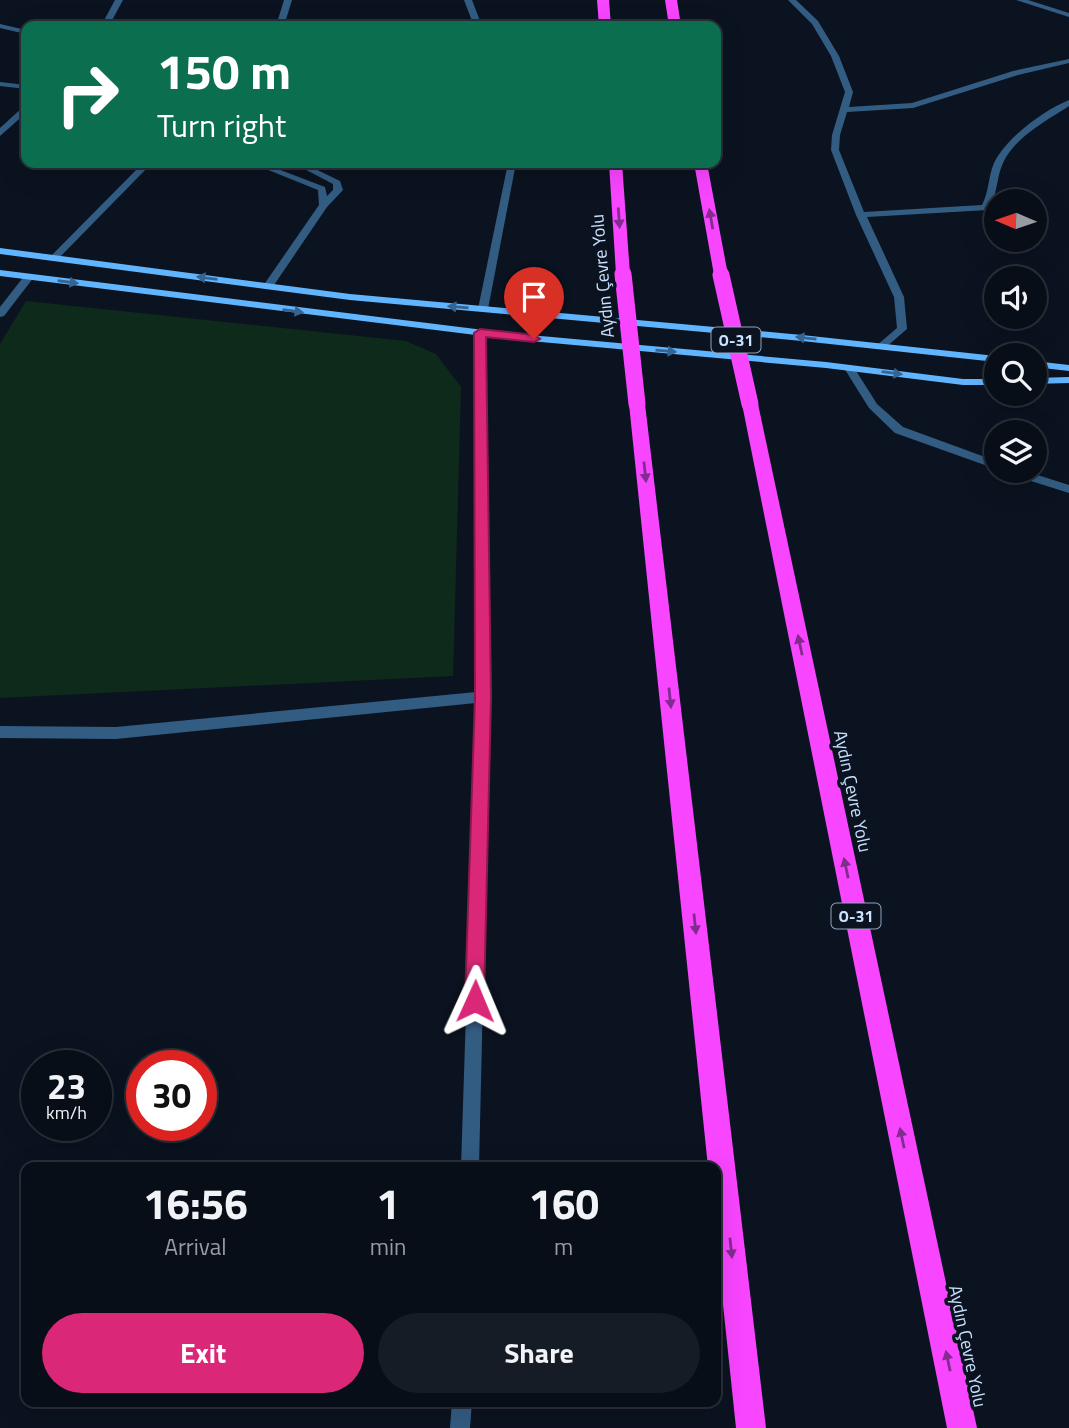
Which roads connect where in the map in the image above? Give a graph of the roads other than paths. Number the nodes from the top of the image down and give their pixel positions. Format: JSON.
{"nodes":[{"id":1,"x":119,"y":0,"type":"edge"},
{"id":2,"x":288,"y":0,"type":"edge"},
{"id":3,"x":468,"y":0,"type":"edge"},
{"id":4,"x":603,"y":0,"type":"edge"},
{"id":5,"x":671,"y":0,"type":"edge"},
{"id":6,"x":792,"y":0,"type":"edge"},
{"id":7,"x":1020,"y":0,"type":"edge"},
{"id":8,"x":1069,"y":15,"type":"edge"},
{"id":9,"x":107,"y":21,"type":"edge"},
{"id":10,"x":282,"y":21,"type":"edge"},
{"id":11,"x":476,"y":21,"type":"edge"},
{"id":12,"x":605,"y":21,"type":"edge"},
{"id":13,"x":674,"y":21,"type":"edge"},
{"id":14,"x":0,"y":26,"type":"edge"},
{"id":15,"x":21,"y":31,"type":"edge"},
{"id":16,"x":1069,"y":61,"type":"edge"},
{"id":17,"x":0,"y":84,"type":"edge"},
{"id":18,"x":21,"y":86,"type":"edge"},
{"id":19,"x":1069,"y":102,"type":"edge"},
{"id":20,"x":844,"y":110,"type":"junction"},
{"id":21,"x":21,"y":114,"type":"edge"},
{"id":22,"x":0,"y":133,"type":"edge"},
{"id":23,"x":143,"y":168,"type":"edge"},
{"id":24,"x":268,"y":168,"type":"edge"},
{"id":25,"x":307,"y":168,"type":"edge"},
{"id":26,"x":511,"y":168,"type":"edge"},
{"id":27,"x":615,"y":168,"type":"edge"},
{"id":28,"x":701,"y":168,"type":"edge"},
{"id":29,"x":324,"y":205,"type":"junction"},
{"id":30,"x":860,"y":215,"type":"junction"},
{"id":31,"x":0,"y":251,"type":"edge"},
{"id":32,"x":54,"y":258,"type":"junction"},
{"id":33,"x":0,"y":273,"type":"edge"},
{"id":34,"x":29,"y":277,"type":"junction"},
{"id":35,"x":268,"y":286,"type":"junction"},
{"id":36,"x":483,"y":309,"type":"junction"},
{"id":37,"x":0,"y":314,"type":"edge"},
{"id":38,"x":480,"y":333,"type":"junction"},
{"id":39,"x":881,"y":346,"type":"junction"},
{"id":40,"x":984,"y":358,"type":"edge"},
{"id":41,"x":1047,"y":365,"type":"edge"},
{"id":42,"x":849,"y":368,"type":"junction"},
{"id":43,"x":1069,"y":368,"type":"edge"},
{"id":44,"x":1069,"y":380,"type":"edge"},
{"id":45,"x":1047,"y":381,"type":"edge"},
{"id":46,"x":984,"y":382,"type":"edge"},
{"id":47,"x":984,"y":461,"type":"edge"},
{"id":48,"x":1047,"y":482,"type":"edge"},
{"id":49,"x":1069,"y":489,"type":"edge"},
{"id":50,"x":483,"y":697,"type":"junction"},
{"id":51,"x":0,"y":732,"type":"edge"},
{"id":52,"x":470,"y":1162,"type":"edge"},
{"id":53,"x":461,"y":1407,"type":"edge"},
{"id":54,"x":460,"y":1428,"type":"edge"},
{"id":55,"x":751,"y":1428,"type":"edge"},
{"id":56,"x":962,"y":1428,"type":"edge"}],
"edges":[{"from":1,"to":9,"type":"street"},
{"from":2,"to":10,"type":"street"},
{"from":3,"to":11,"type":"street"},
{"from":4,"to":12,"type":"highway"},
{"from":5,"to":13,"type":"highway"},
{"from":6,"to":20,"type":"street"},
{"from":7,"to":8,"type":"street"},
{"from":14,"to":15,"type":"street"},
{"from":16,"to":20,"type":"street"},
{"from":17,"to":18,"type":"street"},
{"from":19,"to":30,"type":"street"},
{"from":20,"to":30,"type":"street"},
{"from":21,"to":22,"type":"street"},
{"from":23,"to":32,"type":"street"},
{"from":24,"to":29,"type":"street"},
{"from":25,"to":29,"type":"street"},
{"from":26,"to":36,"type":"street"},
{"from":27,"to":55,"type":"highway","name":"Aydın Çevre Yolu","one_way":true,"bridge":true},
{"from":56,"to":28,"type":"highway","name":"Aydın Çevre Yolu","number":"O-31","one_way":true,"bridge":true},
{"from":29,"to":35,"type":"street"},
{"from":30,"to":39,"type":"street"},
{"from":31,"to":32,"type":"main road"},
{"from":32,"to":34,"type":"main road"},
{"from":35,"to":32,"type":"main road","one_way":true},
{"from":33,"to":34,"type":"main road"},
{"from":34,"to":37,"type":"street"},
{"from":34,"to":38,"type":"main road","one_way":true},
{"from":36,"to":35,"type":"main road","one_way":true},
{"from":39,"to":36,"type":"main road","one_way":true},
{"from":38,"to":42,"type":"main road","one_way":true},
{"from":38,"to":50,"type":"street"},
{"from":39,"to":40,"type":"main road"},
{"from":41,"to":43,"type":"main road"},
{"from":42,"to":46,"type":"main road","one_way":true},
{"from":42,"to":47,"type":"street"},
{"from":44,"to":45,"type":"main road"},
{"from":48,"to":49,"type":"street"},
{"from":50,"to":51,"type":"street"},
{"from":50,"to":52,"type":"street"},
{"from":53,"to":54,"type":"street"}]}
